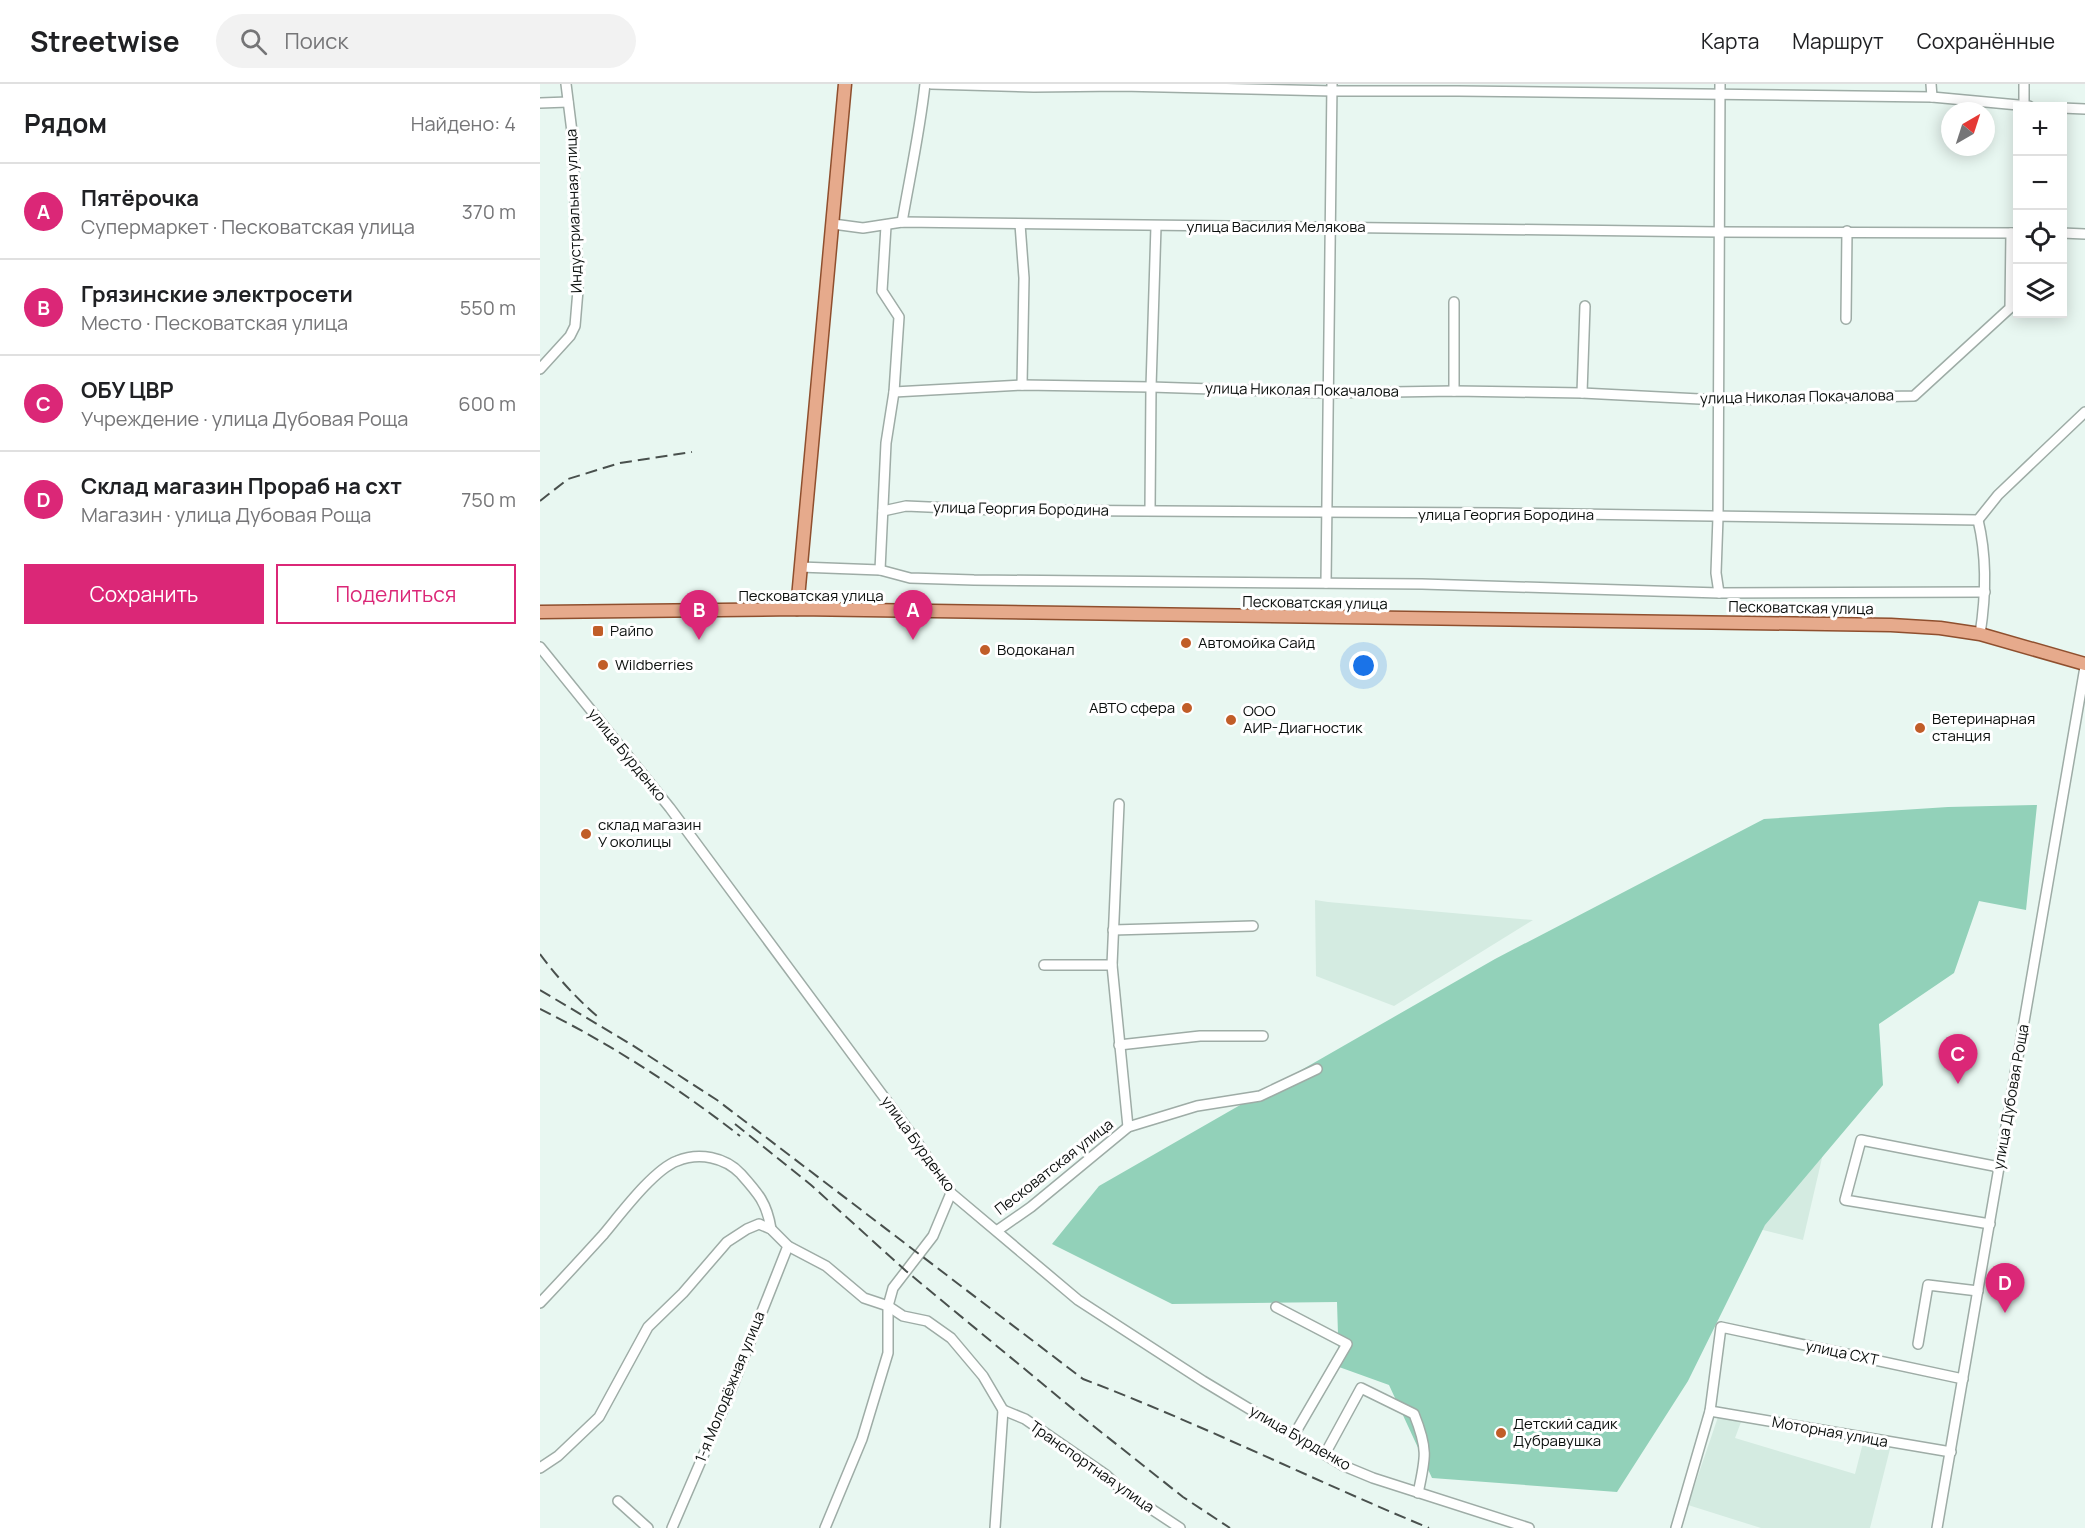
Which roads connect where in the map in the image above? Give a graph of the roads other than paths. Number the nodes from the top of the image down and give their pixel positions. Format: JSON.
{"nodes":[{"id":1,"x":566,"y":84,"type":"edge"},
{"id":2,"x":845,"y":84,"type":"edge"},
{"id":3,"x":925,"y":84,"type":"edge"},
{"id":4,"x":931,"y":84,"type":"edge"},
{"id":5,"x":1720,"y":84,"type":"edge"},
{"id":6,"x":1808,"y":84,"type":"edge"},
{"id":7,"x":1931,"y":84,"type":"edge"},
{"id":8,"x":2024,"y":84,"type":"edge"},
{"id":9,"x":1121,"y":85,"type":"edge"},
{"id":10,"x":1034,"y":86,"type":"edge"},
{"id":11,"x":1235,"y":86,"type":"edge"},
{"id":12,"x":1332,"y":87,"type":"edge"},
{"id":13,"x":1458,"y":87,"type":"edge"},
{"id":14,"x":1587,"y":88,"type":"edge"},
{"id":15,"x":1719,"y":95,"type":"junction"},
{"id":16,"x":1808,"y":95,"type":"junction"},
{"id":17,"x":1932,"y":97,"type":"junction"},
{"id":18,"x":568,"y":102,"type":"junction"},
{"id":19,"x":2024,"y":102,"type":"edge"},
{"id":20,"x":540,"y":103,"type":"edge"},
{"id":21,"x":2013,"y":105,"type":"edge"},
{"id":22,"x":2067,"y":108,"type":"edge"},
{"id":23,"x":2085,"y":109,"type":"edge"},
{"id":24,"x":902,"y":222,"type":"junction"},
{"id":25,"x":833,"y":224,"type":"junction"},
{"id":26,"x":1020,"y":224,"type":"junction"},
{"id":27,"x":886,"y":226,"type":"junction"},
{"id":28,"x":1156,"y":226,"type":"junction"},
{"id":29,"x":1331,"y":227,"type":"junction"},
{"id":30,"x":1847,"y":231,"type":"junction"},
{"id":31,"x":1720,"y":232,"type":"junction"},
{"id":32,"x":2013,"y":233,"type":"edge"},
{"id":33,"x":2067,"y":233,"type":"edge"},
{"id":34,"x":2085,"y":234,"type":"edge"},
{"id":35,"x":2013,"y":252,"type":"edge"},
{"id":36,"x":1454,"y":302,"type":"dead end"},
{"id":37,"x":1585,"y":306,"type":"dead end"},
{"id":38,"x":1846,"y":319,"type":"dead end"},
{"id":39,"x":540,"y":369,"type":"edge"},
{"id":40,"x":1022,"y":385,"type":"junction"},
{"id":41,"x":1151,"y":387,"type":"junction"},
{"id":42,"x":1454,"y":391,"type":"junction"},
{"id":43,"x":894,"y":392,"type":"junction"},
{"id":44,"x":1329,"y":393,"type":"junction"},
{"id":45,"x":1582,"y":393,"type":"junction"},
{"id":46,"x":1719,"y":400,"type":"junction"},
{"id":47,"x":2085,"y":412,"type":"edge"},
{"id":48,"x":1150,"y":510,"type":"junction"},
{"id":49,"x":883,"y":511,"type":"junction"},
{"id":50,"x":1325,"y":513,"type":"junction"},
{"id":51,"x":1718,"y":517,"type":"junction"},
{"id":52,"x":1978,"y":520,"type":"junction"},
{"id":53,"x":800,"y":567,"type":"junction"},
{"id":54,"x":880,"y":570,"type":"junction"},
{"id":55,"x":1326,"y":583,"type":"junction"},
{"id":56,"x":1985,"y":592,"type":"junction"},
{"id":57,"x":1719,"y":593,"type":"junction"},
{"id":58,"x":797,"y":609,"type":"junction"},
{"id":59,"x":540,"y":612,"type":"edge"},
{"id":60,"x":1980,"y":634,"type":"junction"},
{"id":61,"x":540,"y":647,"type":"edge"},
{"id":62,"x":2085,"y":665,"type":"edge"},
{"id":63,"x":1119,"y":804,"type":"dead end"},
{"id":64,"x":1253,"y":926,"type":"dead end"},
{"id":65,"x":1113,"y":930,"type":"junction"},
{"id":66,"x":1044,"y":965,"type":"dead end"},
{"id":67,"x":1112,"y":965,"type":"junction"},
{"id":68,"x":1263,"y":1036,"type":"dead end"},
{"id":69,"x":1119,"y":1045,"type":"junction"},
{"id":70,"x":1317,"y":1069,"type":"dead end"},
{"id":71,"x":1128,"y":1127,"type":"junction"},
{"id":72,"x":1999,"y":1167,"type":"junction"},
{"id":73,"x":951,"y":1192,"type":"junction"},
{"id":74,"x":1990,"y":1224,"type":"junction"},
{"id":75,"x":771,"y":1229,"type":"junction"},
{"id":76,"x":998,"y":1230,"type":"junction"},
{"id":77,"x":788,"y":1246,"type":"junction"},
{"id":78,"x":1978,"y":1291,"type":"junction"},
{"id":79,"x":540,"y":1303,"type":"edge"},
{"id":80,"x":888,"y":1306,"type":"junction"},
{"id":81,"x":1276,"y":1307,"type":"dead end"},
{"id":82,"x":1918,"y":1344,"type":"dead end"},
{"id":83,"x":1963,"y":1379,"type":"junction"},
{"id":84,"x":1003,"y":1410,"type":"junction"},
{"id":85,"x":1710,"y":1411,"type":"junction"},
{"id":86,"x":1294,"y":1435,"type":"junction"},
{"id":87,"x":1950,"y":1452,"type":"junction"},
{"id":88,"x":1325,"y":1454,"type":"junction"},
{"id":89,"x":540,"y":1468,"type":"edge"},
{"id":90,"x":1418,"y":1493,"type":"junction"},
{"id":91,"x":618,"y":1501,"type":"dead end"},
{"id":92,"x":1178,"y":1527,"type":"edge"},
{"id":93,"x":648,"y":1528,"type":"edge"},
{"id":94,"x":672,"y":1528,"type":"edge"},
{"id":95,"x":825,"y":1528,"type":"edge"},
{"id":96,"x":995,"y":1528,"type":"edge"},
{"id":97,"x":1529,"y":1528,"type":"edge"},
{"id":98,"x":1676,"y":1528,"type":"edge"},
{"id":99,"x":1937,"y":1528,"type":"edge"}],
"edges":[{"from":1,"to":18,"type":"street","name":"Индустриальная улица"},
{"from":2,"to":25,"type":"main road"},
{"from":3,"to":24,"type":"street"},
{"from":4,"to":10,"type":"street"},
{"from":5,"to":15,"type":"street"},
{"from":6,"to":16,"type":"street"},
{"from":7,"to":17,"type":"street"},
{"from":8,"to":19,"type":"street"},
{"from":9,"to":10,"type":"street"},
{"from":9,"to":11,"type":"street"},
{"from":11,"to":12,"type":"street"},
{"from":12,"to":13,"type":"street"},
{"from":12,"to":29,"type":"street"},
{"from":13,"to":14,"type":"street"},
{"from":14,"to":15,"type":"street"},
{"from":15,"to":16,"type":"street"},
{"from":15,"to":31,"type":"street"},
{"from":16,"to":17,"type":"street"},
{"from":17,"to":21,"type":"street"},
{"from":18,"to":20,"type":"street"},
{"from":18,"to":39,"type":"street","name":"Индустриальная улица"},
{"from":22,"to":23,"type":"street"},
{"from":24,"to":26,"type":"street","name":"улица Василия Мелякова"},
{"from":24,"to":27,"type":"street","name":"улица Василия Мелякова"},
{"from":25,"to":27,"type":"street","name":"улица Василия Мелякова"},
{"from":25,"to":53,"type":"main road"},
{"from":26,"to":28,"type":"street","name":"улица Василия Мелякова"},
{"from":26,"to":40,"type":"street"},
{"from":27,"to":43,"type":"street"},
{"from":28,"to":29,"type":"street","name":"улица Василия Мелякова"},
{"from":28,"to":41,"type":"street"},
{"from":29,"to":31,"type":"street","name":"улица Василия Мелякова"},
{"from":29,"to":44,"type":"street"},
{"from":30,"to":31,"type":"street","name":"улица Василия Мелякова"},
{"from":30,"to":32,"type":"street","name":"улица Василия Мелякова"},
{"from":30,"to":38,"type":"street"},
{"from":31,"to":46,"type":"street"},
{"from":33,"to":34,"type":"street"},
{"from":35,"to":46,"type":"street","name":"улица Николая Покачалова"},
{"from":36,"to":42,"type":"street"},
{"from":37,"to":45,"type":"street"},
{"from":40,"to":41,"type":"street","name":"улица Николая Покачалова"},
{"from":40,"to":43,"type":"street","name":"улица Николая Покачалова"},
{"from":41,"to":44,"type":"street","name":"улица Николая Покачалова"},
{"from":41,"to":48,"type":"street"},
{"from":42,"to":44,"type":"street","name":"улица Николая Покачалова"},
{"from":42,"to":45,"type":"street","name":"улица Николая Покачалова"},
{"from":43,"to":49,"type":"street"},
{"from":44,"to":50,"type":"street"},
{"from":45,"to":46,"type":"street","name":"улица Николая Покачалова"},
{"from":46,"to":51,"type":"street"},
{"from":47,"to":52,"type":"street"},
{"from":48,"to":49,"type":"street","name":"улица Георгия Бородина"},
{"from":48,"to":50,"type":"street","name":"улица Георгия Бородина"},
{"from":49,"to":54,"type":"street"},
{"from":50,"to":51,"type":"street","name":"улица Георгия Бородина"},
{"from":50,"to":55,"type":"street"},
{"from":51,"to":52,"type":"street","name":"улица Георгия Бородина"},
{"from":51,"to":57,"type":"street"},
{"from":52,"to":56,"type":"street"},
{"from":53,"to":54,"type":"street"},
{"from":53,"to":58,"type":"main road"},
{"from":54,"to":55,"type":"street"},
{"from":55,"to":57,"type":"street"},
{"from":56,"to":57,"type":"street"},
{"from":56,"to":60,"type":"street"},
{"from":58,"to":59,"type":"main road","name":"Песковатская улица"},
{"from":58,"to":60,"type":"main road","name":"Песковатская улица"},
{"from":60,"to":62,"type":"main road","name":"Песковатская улица"},
{"from":61,"to":73,"type":"street","name":"улица Бурденко"},
{"from":62,"to":72,"type":"street","name":"улица Дубовая Роща"},
{"from":63,"to":65,"type":"street","name":"Песковатская улица"},
{"from":64,"to":65,"type":"street"},
{"from":65,"to":67,"type":"street","name":"Песковатская улица"},
{"from":66,"to":67,"type":"street"},
{"from":67,"to":69,"type":"street","name":"Песковатская улица"},
{"from":68,"to":69,"type":"street"},
{"from":69,"to":71,"type":"street","name":"Песковатская улица"},
{"from":70,"to":71,"type":"street","name":"Песковатская улица"},
{"from":71,"to":76,"type":"street","name":"Песковатская улица"},
{"from":72,"to":74,"type":"street","name":"улица Дубовая Роща"},
{"from":72,"to":74,"type":"street"},
{"from":73,"to":76,"type":"street","name":"улица Бурденко"},
{"from":73,"to":80,"type":"street"},
{"from":74,"to":78,"type":"street","name":"улица Дубовая Роща"},
{"from":75,"to":77,"type":"street"},
{"from":75,"to":79,"type":"street"},
{"from":75,"to":89,"type":"street"},
{"from":76,"to":86,"type":"street","name":"улица Бурденко"},
{"from":77,"to":80,"type":"street"},
{"from":77,"to":94,"type":"street","name":"1-я Молодёжная улица"},
{"from":78,"to":82,"type":"street"},
{"from":78,"to":83,"type":"street","name":"улица Дубовая Роща"},
{"from":80,"to":84,"type":"street"},
{"from":80,"to":95,"type":"street"},
{"from":81,"to":86,"type":"street"},
{"from":83,"to":85,"type":"street","name":"улица СХТ"},
{"from":83,"to":87,"type":"street","name":"улица Дубовая Роща"},
{"from":84,"to":92,"type":"street","name":"Транспортная улица"},
{"from":84,"to":96,"type":"street"},
{"from":85,"to":87,"type":"street","name":"Моторная улица"},
{"from":85,"to":98,"type":"street"},
{"from":86,"to":88,"type":"street","name":"улица Бурденко"},
{"from":87,"to":99,"type":"street","name":"улица Дубовая Роща"},
{"from":88,"to":90,"type":"street","name":"улица Бурденко"},
{"from":88,"to":90,"type":"street"},
{"from":90,"to":97,"type":"street","name":"улица Бурденко"},
{"from":91,"to":93,"type":"street"}]}
